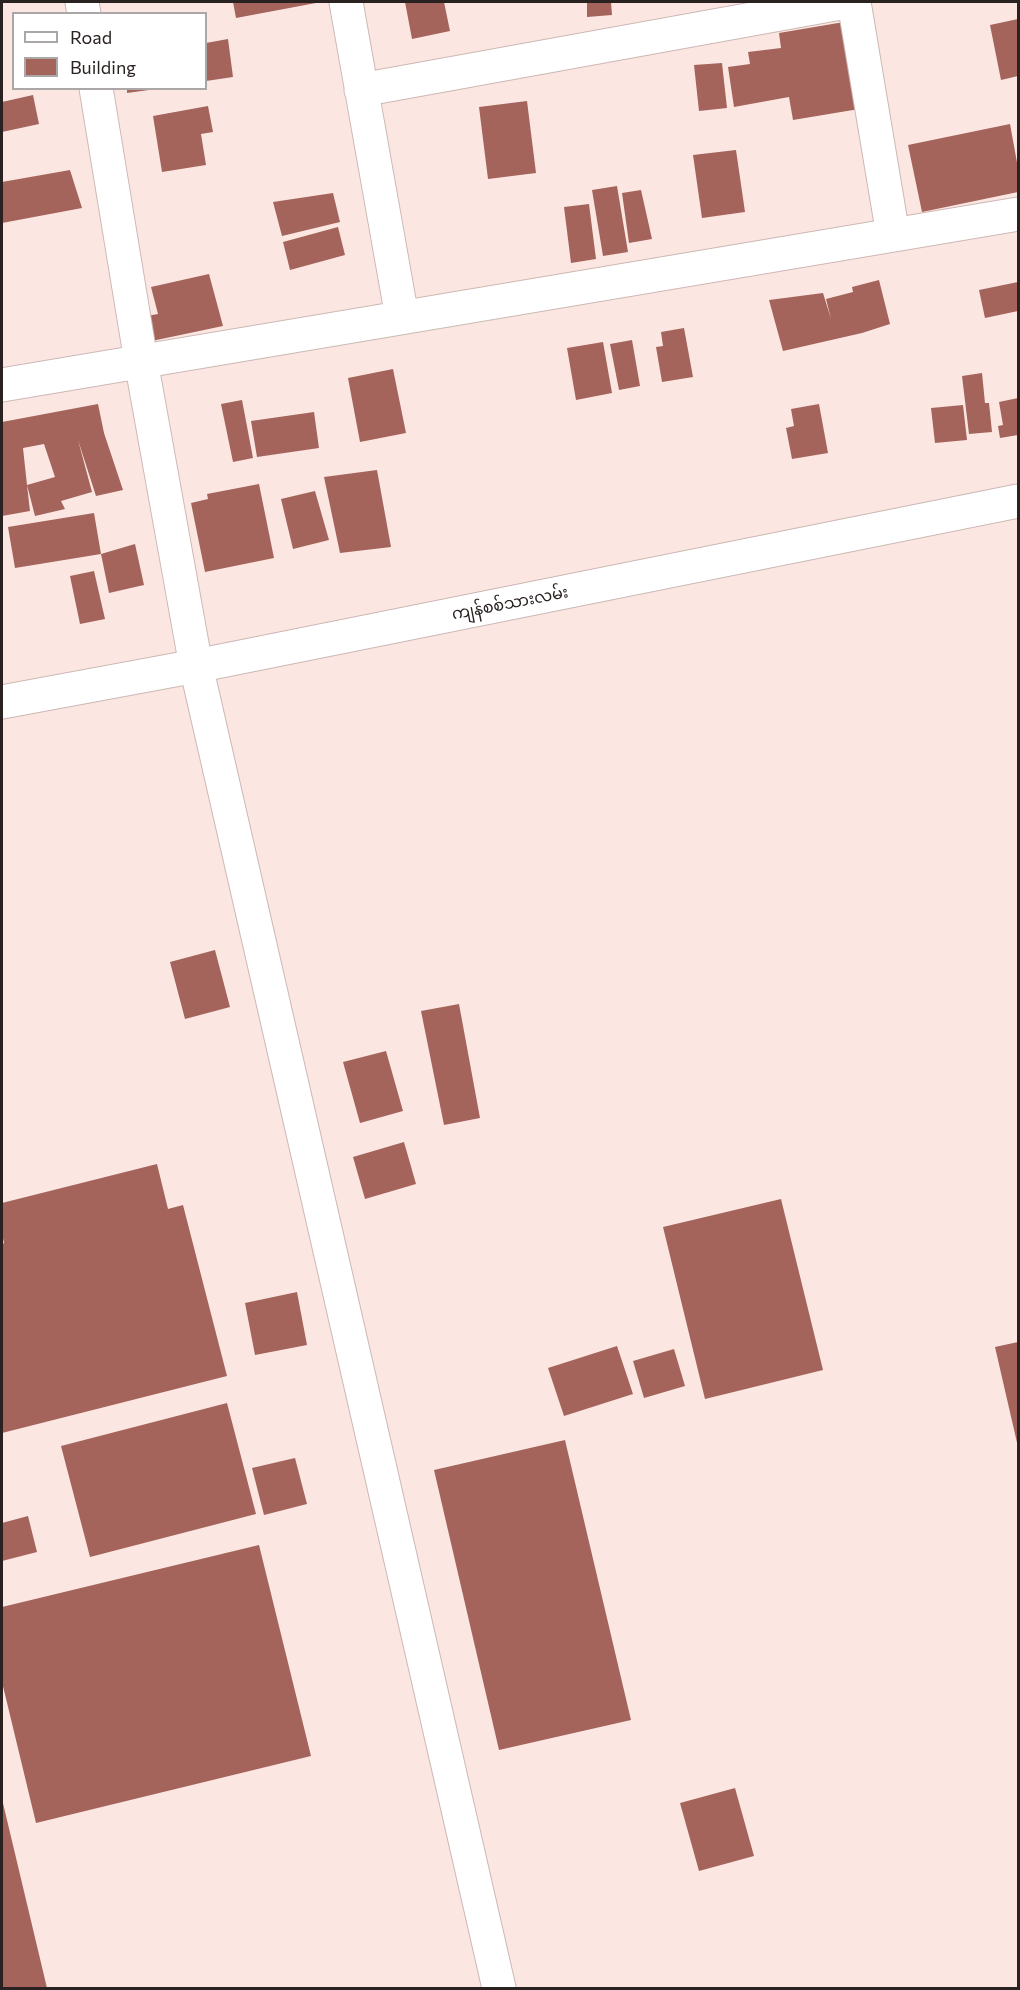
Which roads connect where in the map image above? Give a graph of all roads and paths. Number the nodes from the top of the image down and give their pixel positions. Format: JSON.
{"nodes":[{"id":1,"x":346,"y":2,"type":"edge"},
{"id":2,"x":846,"y":2,"type":"edge"},
{"id":3,"x":854,"y":2,"type":"edge"},
{"id":4,"x":96,"y":90,"type":"edge"},
{"id":5,"x":361,"y":90,"type":"junction"},
{"id":6,"x":1018,"y":214,"type":"edge"},
{"id":7,"x":893,"y":235,"type":"junction"},
{"id":8,"x":402,"y":317,"type":"junction"},
{"id":9,"x":141,"y":361,"type":"junction"},
{"id":10,"x":2,"y":385,"type":"edge"},
{"id":11,"x":1018,"y":501,"type":"edge"},
{"id":12,"x":196,"y":666,"type":"junction"},
{"id":13,"x":2,"y":702,"type":"edge"},
{"id":14,"x":499,"y":1989,"type":"edge"}],
"edges":[{"from":1,"to":5,"type":"street"},
{"from":2,"to":5,"type":"street"},
{"from":3,"to":7,"type":"street"},
{"from":4,"to":9,"type":"street"},
{"from":5,"to":8,"type":"street"},
{"from":6,"to":7,"type":"street"},
{"from":7,"to":8,"type":"street"},
{"from":8,"to":9,"type":"street"},
{"from":9,"to":10,"type":"street"},
{"from":9,"to":12,"type":"street"},
{"from":11,"to":12,"type":"street","name":"ကျန်စစ်သားလမ်း"},
{"from":12,"to":13,"type":"street","name":"ကျန်စစ်သားလမ်း"},
{"from":12,"to":14,"type":"street"}]}
